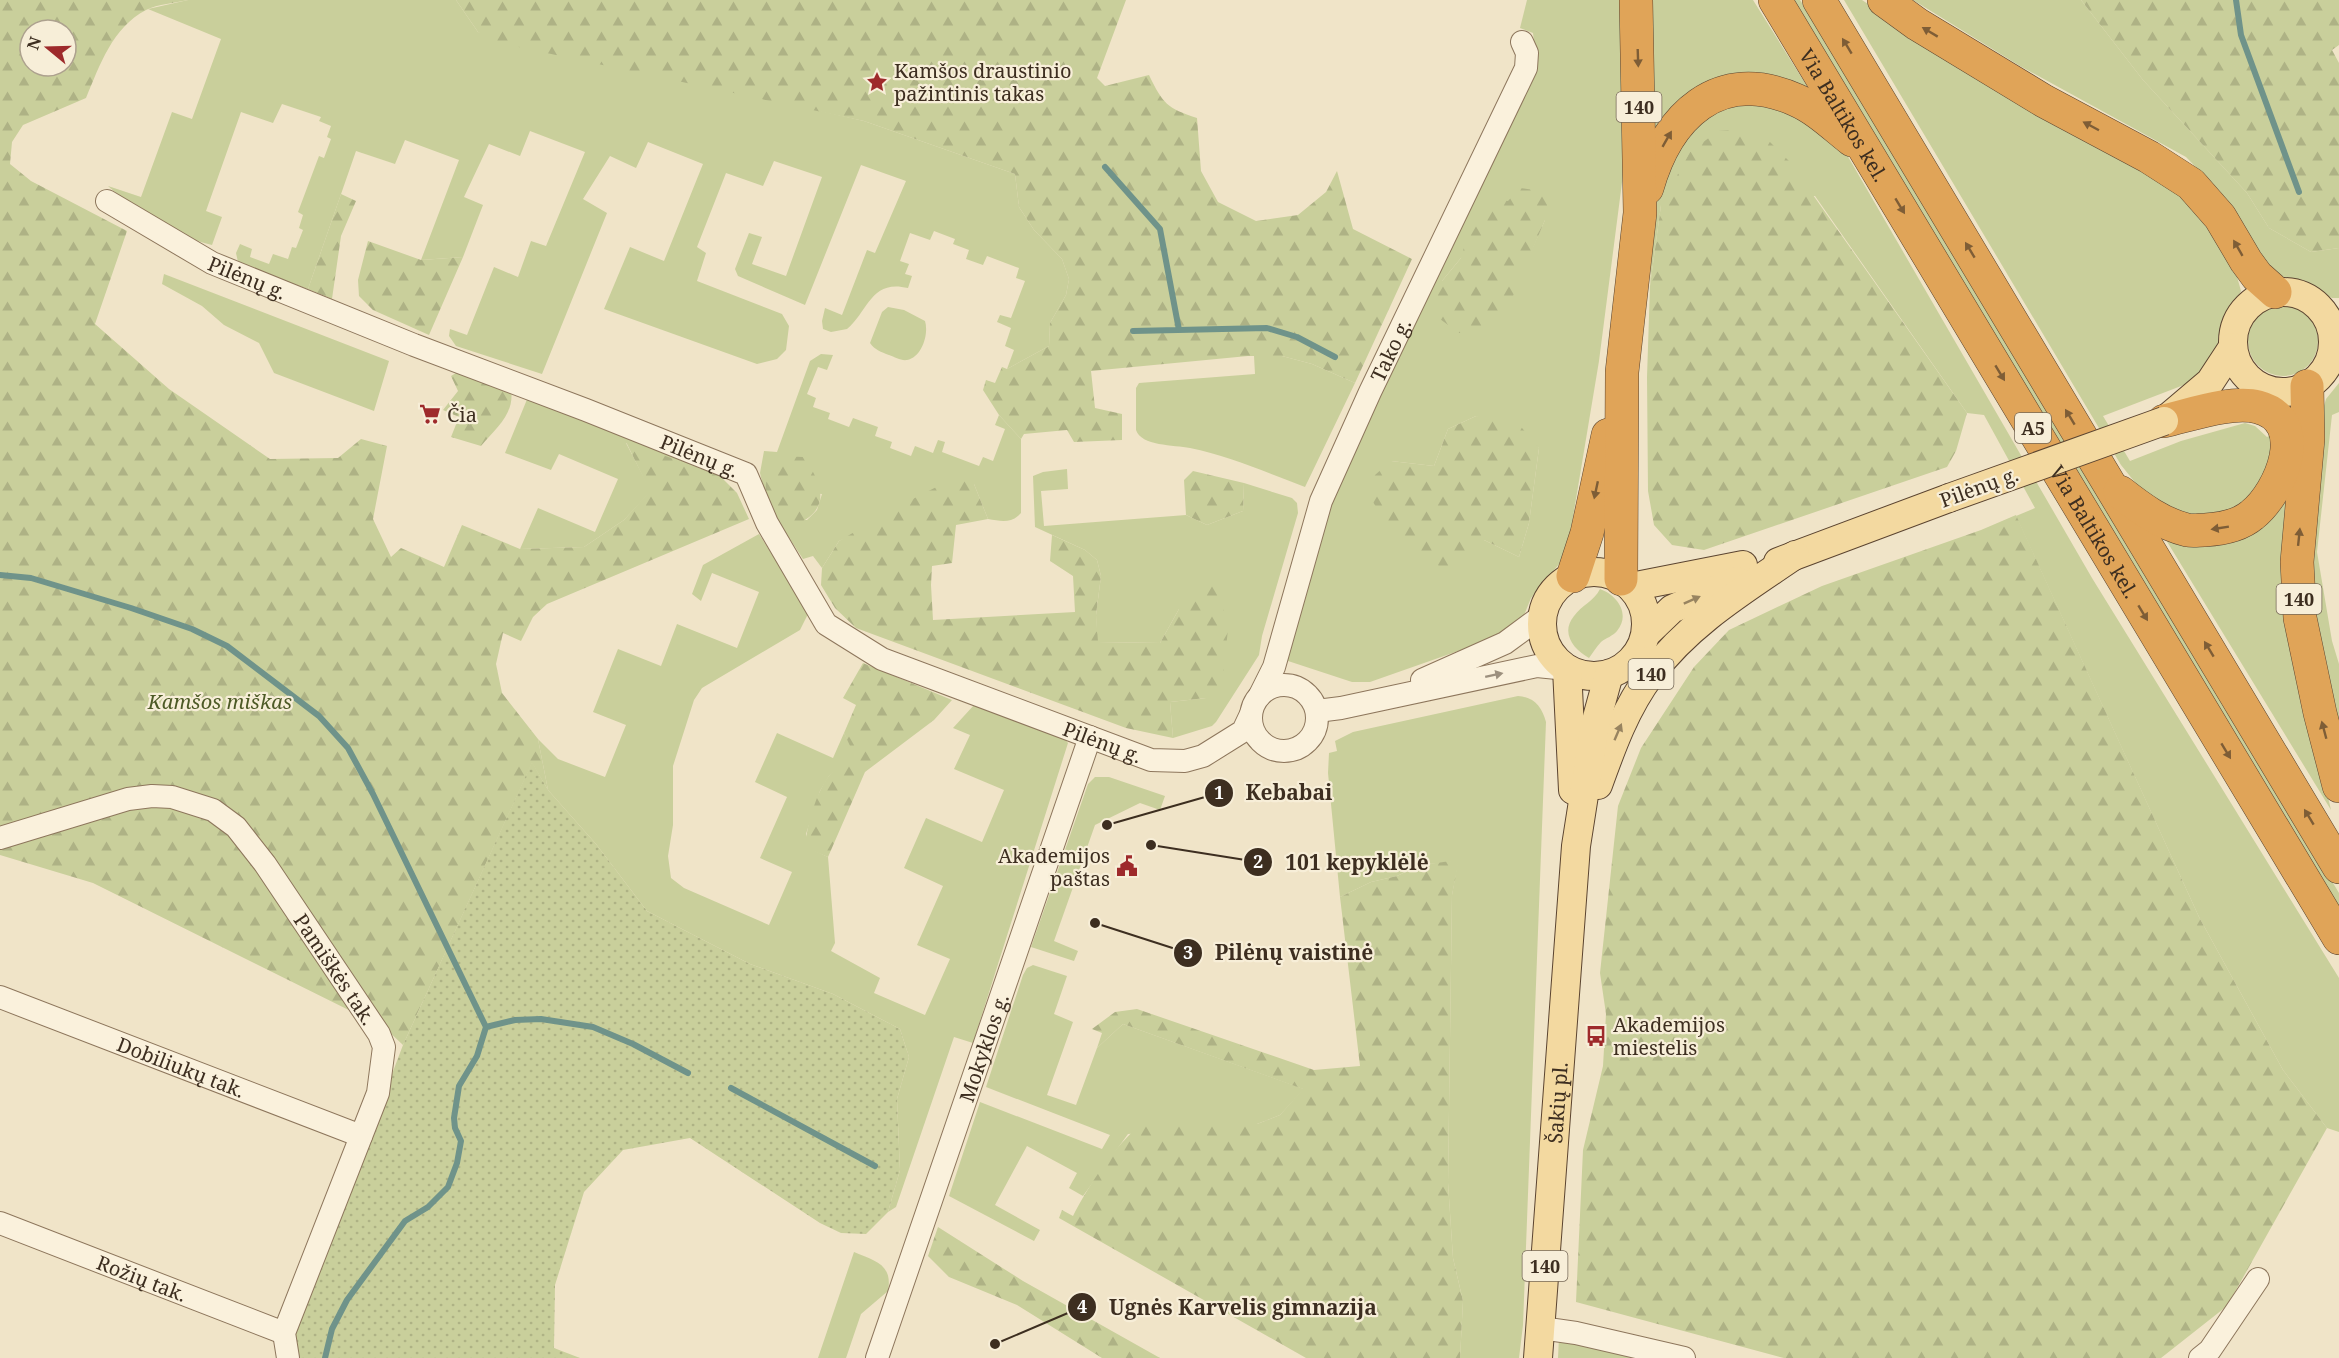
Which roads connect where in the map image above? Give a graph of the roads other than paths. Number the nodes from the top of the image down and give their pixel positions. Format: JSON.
{"nodes":[{"id":1,"x":1636,"y":0,"type":"edge"},
{"id":2,"x":1775,"y":0,"type":"edge"},
{"id":3,"x":1820,"y":0,"type":"edge"},
{"id":4,"x":1884,"y":0,"type":"edge"},
{"id":5,"x":1522,"y":42,"type":"dead end"},
{"id":6,"x":1870,"y":156,"type":"junction"},
{"id":7,"x":107,"y":201,"type":"dead end"},
{"id":8,"x":1640,"y":213,"type":"junction"},
{"id":9,"x":2275,"y":292,"type":"junction"},
{"id":10,"x":2330,"y":310,"type":"edge"},
{"id":11,"x":2233,"y":347,"type":"junction"},
{"id":12,"x":2334,"y":358,"type":"edge"},
{"id":13,"x":1622,"y":372,"type":"junction"},
{"id":14,"x":2307,"y":386,"type":"junction"},
{"id":15,"x":2260,"y":387,"type":"junction"},
{"id":16,"x":2164,"y":421,"type":"junction"},
{"id":17,"x":2111,"y":486,"type":"junction"},
{"id":18,"x":1795,"y":555,"type":"junction"},
{"id":19,"x":1573,"y":576,"type":"junction"},
{"id":20,"x":1626,"y":583,"type":"junction"},
{"id":21,"x":1543,"y":615,"type":"junction"},
{"id":22,"x":1646,"y":634,"type":"junction"},
{"id":23,"x":1274,"y":667,"type":"junction"},
{"id":24,"x":1567,"y":669,"type":"junction"},
{"id":25,"x":1609,"y":674,"type":"junction"},
{"id":26,"x":1290,"y":685,"type":"junction"},
{"id":27,"x":1383,"y":698,"type":"junction"},
{"id":28,"x":1255,"y":705,"type":"junction"},
{"id":29,"x":1317,"y":711,"type":"junction"},
{"id":30,"x":1090,"y":736,"type":"junction"},
{"id":31,"x":1221,"y":744,"type":"junction"},
{"id":32,"x":1270,"y":748,"type":"junction"},
{"id":33,"x":2339,"y":786,"type":"edge"},
{"id":34,"x":0,"y":838,"type":"edge"},
{"id":35,"x":1576,"y":846,"type":"junction"},
{"id":36,"x":2339,"y":867,"type":"edge"},
{"id":37,"x":2339,"y":938,"type":"edge"},
{"id":38,"x":0,"y":998,"type":"edge"},
{"id":39,"x":361,"y":1136,"type":"junction"},
{"id":40,"x":0,"y":1223,"type":"edge"},
{"id":41,"x":2258,"y":1279,"type":"dead end"},
{"id":42,"x":1541,"y":1328,"type":"junction"},
{"id":43,"x":284,"y":1333,"type":"junction"},
{"id":44,"x":288,"y":1358,"type":"edge"},
{"id":45,"x":877,"y":1358,"type":"edge"},
{"id":46,"x":1538,"y":1358,"type":"edge"},
{"id":47,"x":1684,"y":1358,"type":"edge"},
{"id":48,"x":2200,"y":1358,"type":"edge"}],
"edges":[{"from":1,"to":8,"type":"highway","number":"140","one_way":true},
{"from":2,"to":6,"type":"highway","name":"Via Baltikos kel.","number":"A5"},
{"from":17,"to":3,"type":"highway","name":"Via Baltikos kel.","number":"A5","one_way":true},
{"from":9,"to":4,"type":"highway","one_way":true},
{"from":5,"to":23,"type":"street","name":"Tako g."},
{"from":8,"to":6,"type":"highway","one_way":true},
{"from":6,"to":37,"type":"highway","name":"Via Baltikos kel.","number":"A5","one_way":true},
{"from":7,"to":30,"type":"street","name":"Pilėnų g."},
{"from":8,"to":13,"type":"highway","number":"140"},
{"from":9,"to":10,"type":"main road"},
{"from":9,"to":11,"type":"main road"},
{"from":10,"to":12,"type":"main road"},
{"from":11,"to":15,"type":"main road"},
{"from":11,"to":16,"type":"main road","name":"Pilėnų g."},
{"from":12,"to":14,"type":"main road"},
{"from":13,"to":19,"type":"highway","number":"140","one_way":true},
{"from":13,"to":20,"type":"highway"},
{"from":14,"to":15,"type":"main road"},
{"from":33,"to":14,"type":"highway","number":"140","one_way":true},
{"from":15,"to":16,"type":"main road","name":"Pilėnų g."},
{"from":16,"to":17,"type":"highway","number":"140","one_way":true},
{"from":16,"to":18,"type":"main road","name":"Pilėnų g.","number":"140","bridge":true},
{"from":36,"to":17,"type":"highway","name":"Via Baltikos kel.","number":"A5","one_way":true},
{"from":18,"to":20,"type":"main road","name":"Pilėnų g."},
{"from":22,"to":18,"type":"main road","name":"Pilėnų g.","one_way":true},
{"from":35,"to":18,"type":"main road","number":"140","one_way":true},
{"from":19,"to":20,"type":"main road"},
{"from":19,"to":21,"type":"main road","number":"140"},
{"from":20,"to":22,"type":"main road"},
{"from":21,"to":24,"type":"main road"},
{"from":21,"to":27,"type":"street"},
{"from":22,"to":25,"type":"main road"},
{"from":23,"to":26,"type":"street"},
{"from":23,"to":28,"type":"street","name":"Tako g."},
{"from":24,"to":25,"type":"main road"},
{"from":27,"to":24,"type":"street","one_way":true},
{"from":24,"to":35,"type":"main road","name":"Šakių pl.","number":"140"},
{"from":25,"to":35,"type":"main road","name":"Šakių pl."},
{"from":26,"to":28,"type":"street"},
{"from":26,"to":29,"type":"street"},
{"from":27,"to":29,"type":"street"},
{"from":28,"to":31,"type":"street","name":"Pilėnų g."},
{"from":28,"to":32,"type":"street"},
{"from":29,"to":32,"type":"street"},
{"from":30,"to":31,"type":"street","name":"Pilėnų g."},
{"from":30,"to":45,"type":"street","name":"Mokyklos g."},
{"from":31,"to":32,"type":"street"},
{"from":34,"to":39,"type":"street","name":"Pamiškės tak."},
{"from":35,"to":42,"type":"main road","name":"Šakių pl.","number":"140"},
{"from":38,"to":39,"type":"street","name":"Dobiliukų tak."},
{"from":39,"to":43,"type":"street","name":"Pamiškės tak."},
{"from":40,"to":43,"type":"street","name":"Rožių tak."},
{"from":41,"to":48,"type":"street"},
{"from":42,"to":46,"type":"main road","name":"Šakių pl.","number":"140"},
{"from":42,"to":47,"type":"street"},
{"from":43,"to":44,"type":"street"}]}
